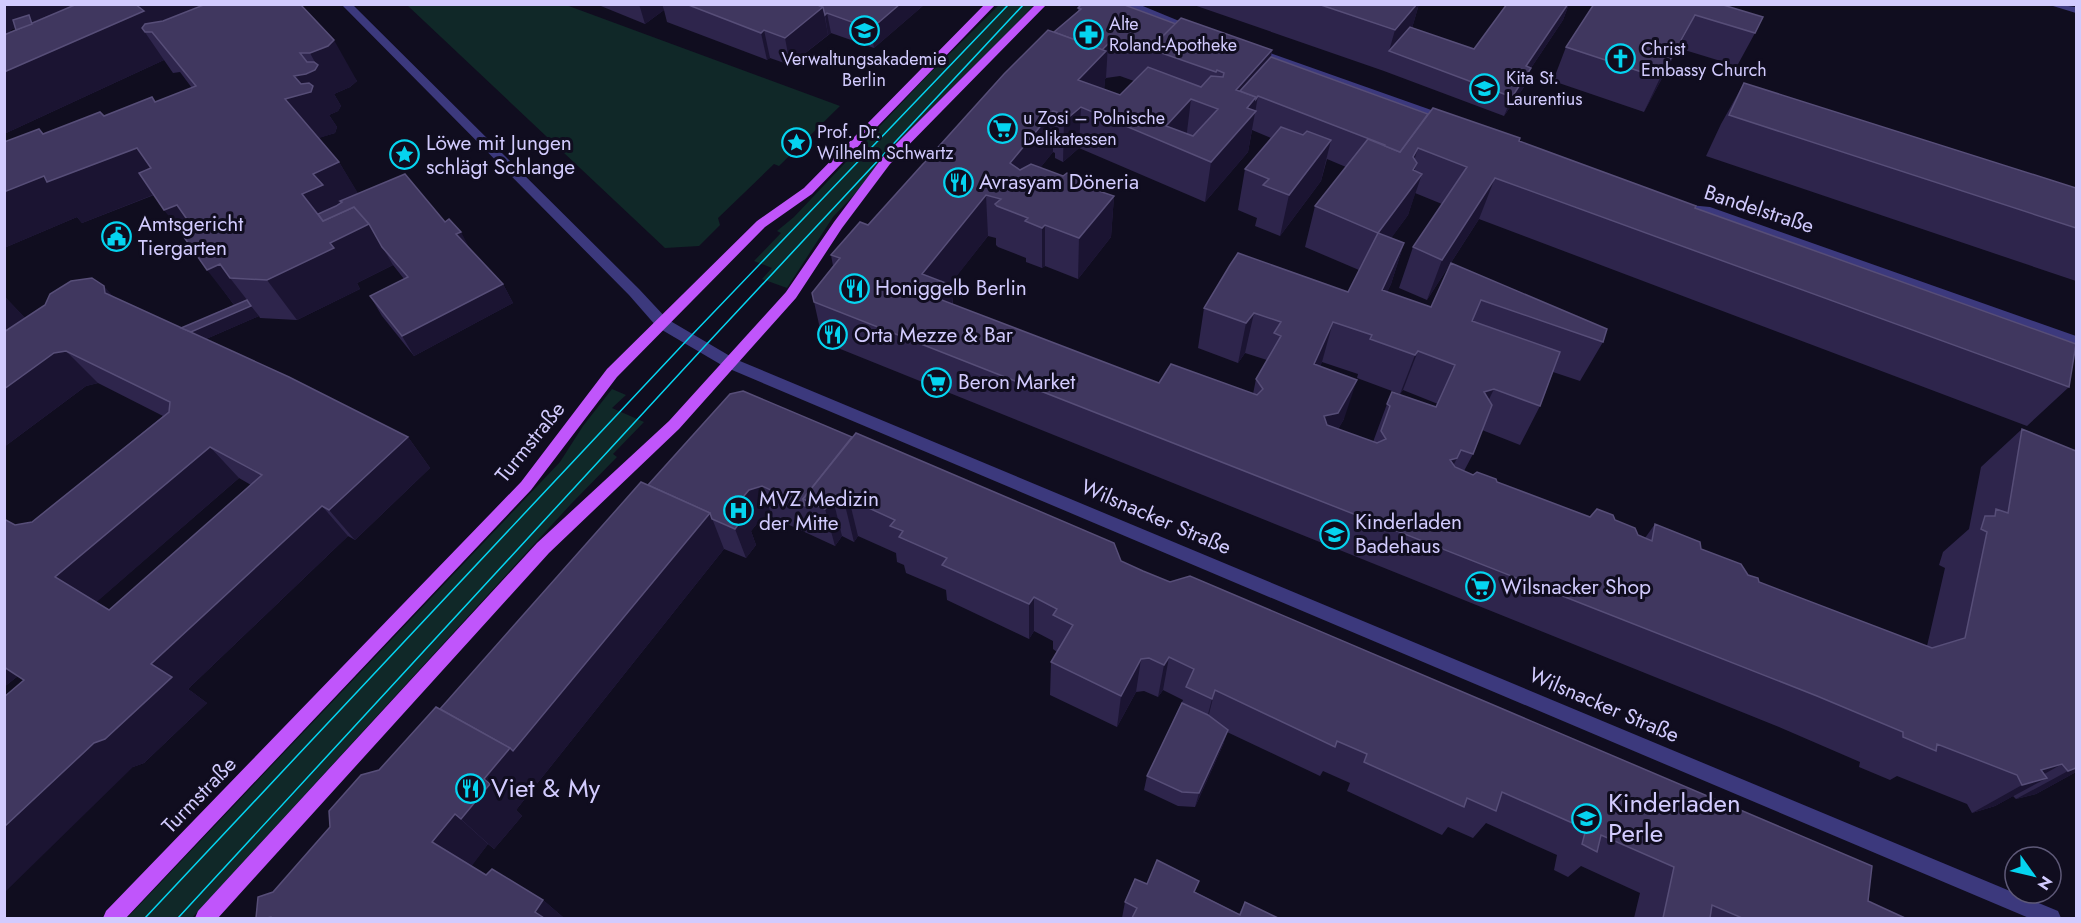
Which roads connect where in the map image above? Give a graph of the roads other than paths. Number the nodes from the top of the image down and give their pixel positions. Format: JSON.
{"nodes":[{"id":1,"x":346,"y":4,"type":"edge"},
{"id":2,"x":991,"y":4,"type":"edge"},
{"id":3,"x":1042,"y":4,"type":"edge"},
{"id":4,"x":1127,"y":4,"type":"edge"},
{"id":5,"x":2057,"y":4,"type":"edge"},
{"id":6,"x":2076,"y":10,"type":"edge"},
{"id":7,"x":1213,"y":36,"type":"edge"},
{"id":8,"x":1244,"y":47,"type":"edge"},
{"id":9,"x":1458,"y":124,"type":"edge"},
{"id":10,"x":1666,"y":206,"type":"edge"},
{"id":11,"x":662,"y":323,"type":"junction"},
{"id":12,"x":2076,"y":341,"type":"edge"},
{"id":13,"x":730,"y":363,"type":"junction"},
{"id":14,"x":113,"y":918,"type":"edge"},
{"id":15,"x":205,"y":918,"type":"edge"},
{"id":16,"x":2051,"y":918,"type":"edge"}],
"edges":[{"from":1,"to":11,"type":"street","name":"Wilsnacker Straße"},
{"from":2,"to":11,"type":"main road","name":"Turmstraße"},
{"from":3,"to":13,"type":"main road"},
{"from":4,"to":7,"type":"street"},
{"from":5,"to":6,"type":"street"},
{"from":8,"to":9,"type":"street"},
{"from":10,"to":12,"type":"street","name":"Bandelstraße"},
{"from":11,"to":13,"type":"street","name":"Wilsnacker Straße"},
{"from":11,"to":14,"type":"main road","name":"Turmstraße"},
{"from":13,"to":15,"type":"main road"},
{"from":13,"to":16,"type":"street","name":"Wilsnacker Straße"}]}
